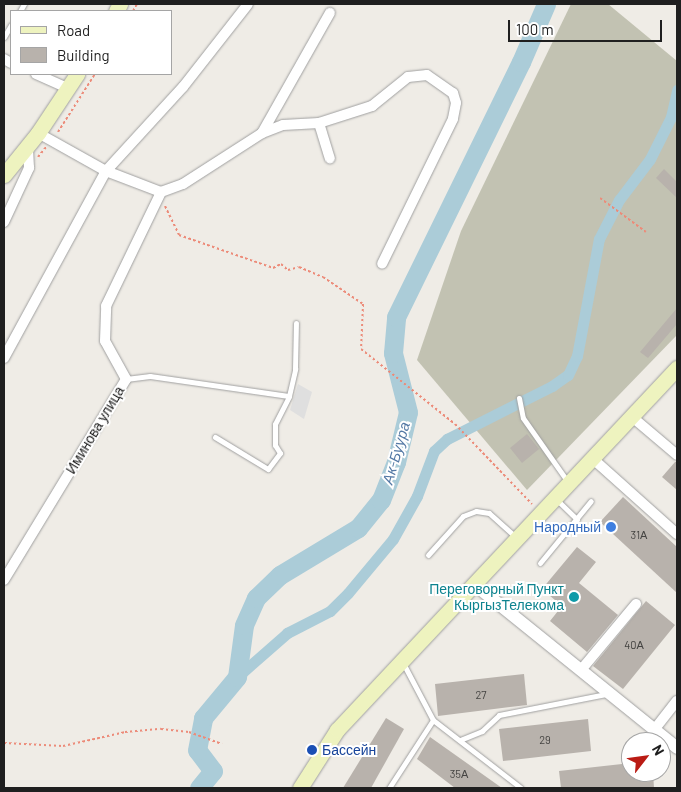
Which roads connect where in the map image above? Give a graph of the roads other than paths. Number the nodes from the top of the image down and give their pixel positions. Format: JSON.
{"nodes":[{"id":1,"x":248,"y":4,"type":"edge"},
{"id":2,"x":330,"y":13,"type":"dead end"},
{"id":3,"x":38,"y":75,"type":"edge"},
{"id":4,"x":76,"y":75,"type":"edge"},
{"id":5,"x":68,"y":88,"type":"junction"},
{"id":6,"x":319,"y":123,"type":"junction"},
{"id":7,"x":38,"y":133,"type":"junction"},
{"id":8,"x":262,"y":133,"type":"junction"},
{"id":9,"x":28,"y":146,"type":"junction"},
{"id":10,"x":330,"y":158,"type":"dead end"},
{"id":11,"x":106,"y":171,"type":"junction"},
{"id":12,"x":4,"y":175,"type":"edge"},
{"id":13,"x":161,"y":192,"type":"junction"},
{"id":14,"x":4,"y":222,"type":"edge"},
{"id":15,"x":382,"y":264,"type":"dead end"},
{"id":16,"x":296,"y":323,"type":"dead end"},
{"id":17,"x":4,"y":358,"type":"edge"},
{"id":18,"x":677,"y":368,"type":"edge"},
{"id":19,"x":126,"y":379,"type":"junction"},
{"id":20,"x":289,"y":396,"type":"junction"},
{"id":21,"x":519,"y":398,"type":"dead end"},
{"id":22,"x":632,"y":416,"type":"junction"},
{"id":23,"x":215,"y":437,"type":"dead end"},
{"id":24,"x":677,"y":455,"type":"edge"},
{"id":25,"x":592,"y":458,"type":"junction"},
{"id":26,"x":568,"y":484,"type":"junction"},
{"id":27,"x":555,"y":498,"type":"junction"},
{"id":28,"x":591,"y":501,"type":"dead end"},
{"id":29,"x":577,"y":519,"type":"junction"},
{"id":30,"x":677,"y":534,"type":"edge"},
{"id":31,"x":517,"y":538,"type":"junction"},
{"id":32,"x":428,"y":555,"type":"dead end"},
{"id":33,"x":540,"y":563,"type":"dead end"},
{"id":34,"x":4,"y":580,"type":"edge"},
{"id":35,"x":474,"y":584,"type":"junction"},
{"id":36,"x":636,"y":604,"type":"dead end"},
{"id":37,"x":402,"y":661,"type":"junction"},
{"id":38,"x":580,"y":670,"type":"junction"},
{"id":39,"x":609,"y":693,"type":"junction"},
{"id":40,"x":677,"y":702,"type":"edge"},
{"id":41,"x":433,"y":720,"type":"junction"},
{"id":42,"x":654,"y":730,"type":"junction"},
{"id":43,"x":460,"y":740,"type":"junction"},
{"id":44,"x":677,"y":748,"type":"edge"},
{"id":45,"x":300,"y":788,"type":"edge"},
{"id":46,"x":389,"y":788,"type":"edge"},
{"id":47,"x":521,"y":788,"type":"edge"}],
"edges":[{"from":1,"to":11,"type":"street"},
{"from":2,"to":8,"type":"street"},
{"from":3,"to":5,"type":"street"},
{"from":4,"to":5,"type":"main road"},
{"from":5,"to":7,"type":"main road"},
{"from":6,"to":8,"type":"street"},
{"from":6,"to":10,"type":"street"},
{"from":6,"to":15,"type":"street"},
{"from":7,"to":9,"type":"main road"},
{"from":7,"to":11,"type":"street"},
{"from":8,"to":13,"type":"street"},
{"from":9,"to":12,"type":"main road"},
{"from":9,"to":14,"type":"street"},
{"from":11,"to":13,"type":"street"},
{"from":11,"to":17,"type":"street"},
{"from":13,"to":19,"type":"street","name":"Иминова улица"},
{"from":16,"to":20,"type":"lane"},
{"from":18,"to":22,"type":"main road"},
{"from":19,"to":20,"type":"lane"},
{"from":19,"to":34,"type":"street","name":"Иминова улица"},
{"from":20,"to":23,"type":"lane"},
{"from":21,"to":26,"type":"lane"},
{"from":22,"to":24,"type":"street"},
{"from":22,"to":25,"type":"main road"},
{"from":25,"to":26,"type":"main road"},
{"from":25,"to":30,"type":"street"},
{"from":26,"to":27,"type":"main road"},
{"from":27,"to":29,"type":"lane"},
{"from":27,"to":31,"type":"main road"},
{"from":28,"to":29,"type":"lane"},
{"from":29,"to":33,"type":"lane"},
{"from":31,"to":32,"type":"lane"},
{"from":31,"to":35,"type":"main road"},
{"from":35,"to":37,"type":"main road"},
{"from":35,"to":38,"type":"street"},
{"from":36,"to":38,"type":"street"},
{"from":37,"to":41,"type":"lane"},
{"from":37,"to":45,"type":"main road"},
{"from":38,"to":39,"type":"street"},
{"from":39,"to":42,"type":"street"},
{"from":39,"to":43,"type":"lane"},
{"from":40,"to":42,"type":"street"},
{"from":41,"to":43,"type":"lane"},
{"from":41,"to":46,"type":"lane"},
{"from":42,"to":44,"type":"street"},
{"from":43,"to":47,"type":"lane"}]}
